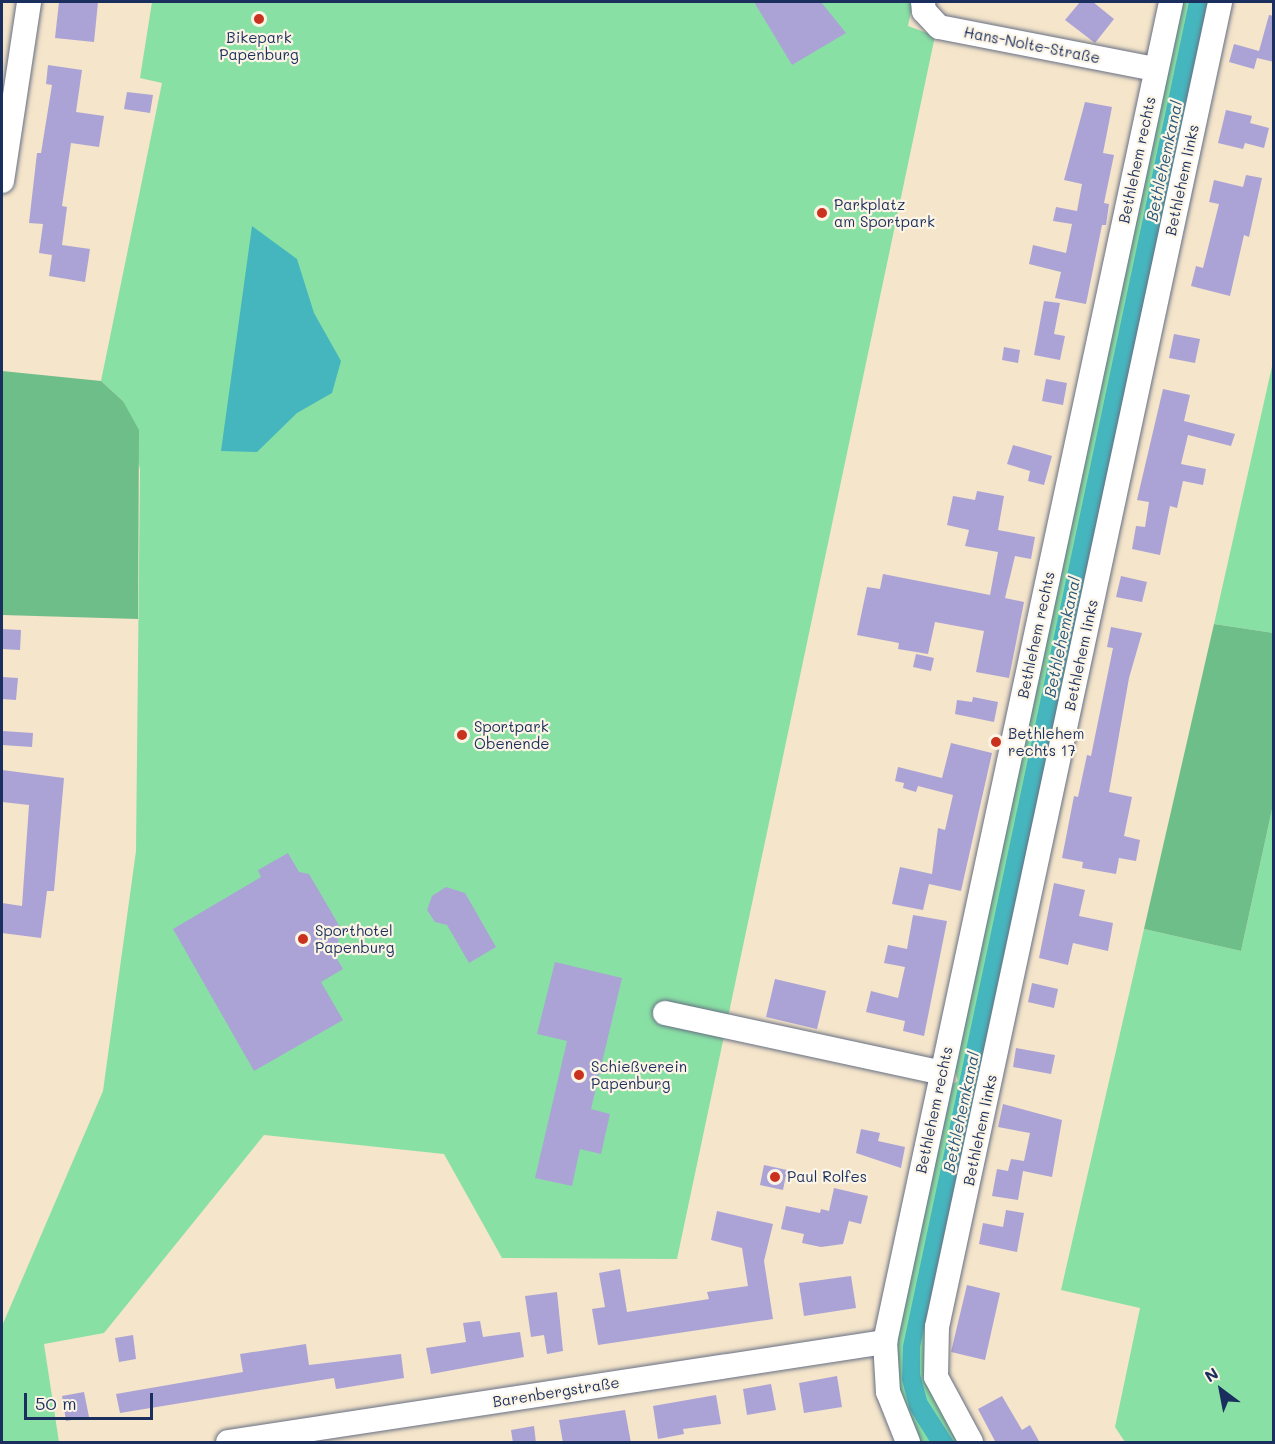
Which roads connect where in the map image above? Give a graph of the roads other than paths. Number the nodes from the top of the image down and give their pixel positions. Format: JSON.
{"nodes":[{"id":1,"x":29,"y":2,"type":"edge"},
{"id":2,"x":923,"y":2,"type":"edge"},
{"id":3,"x":1171,"y":2,"type":"edge"},
{"id":4,"x":1220,"y":2,"type":"edge"},
{"id":5,"x":1156,"y":69,"type":"junction"},
{"id":6,"x":2,"y":178,"type":"edge"},
{"id":7,"x":665,"y":1013,"type":"dead end"},
{"id":8,"x":942,"y":1073,"type":"junction"},
{"id":9,"x":885,"y":1342,"type":"junction"},
{"id":10,"x":228,"y":1443,"type":"edge"},
{"id":11,"x":908,"y":1443,"type":"edge"},
{"id":12,"x":971,"y":1443,"type":"edge"}],
"edges":[{"from":1,"to":6,"type":"street"},
{"from":2,"to":5,"type":"street","name":"Hans-Nolte-Straße"},
{"from":3,"to":5,"type":"street","name":"Bethlehem rechts"},
{"from":4,"to":12,"type":"street","name":"Bethlehem links"},
{"from":5,"to":8,"type":"street","name":"Bethlehem rechts"},
{"from":7,"to":8,"type":"street"},
{"from":8,"to":9,"type":"street","name":"Bethlehem rechts"},
{"from":9,"to":10,"type":"street","name":"Barenbergstraße"},
{"from":9,"to":11,"type":"street","name":"Bethlehem rechts"}]}
